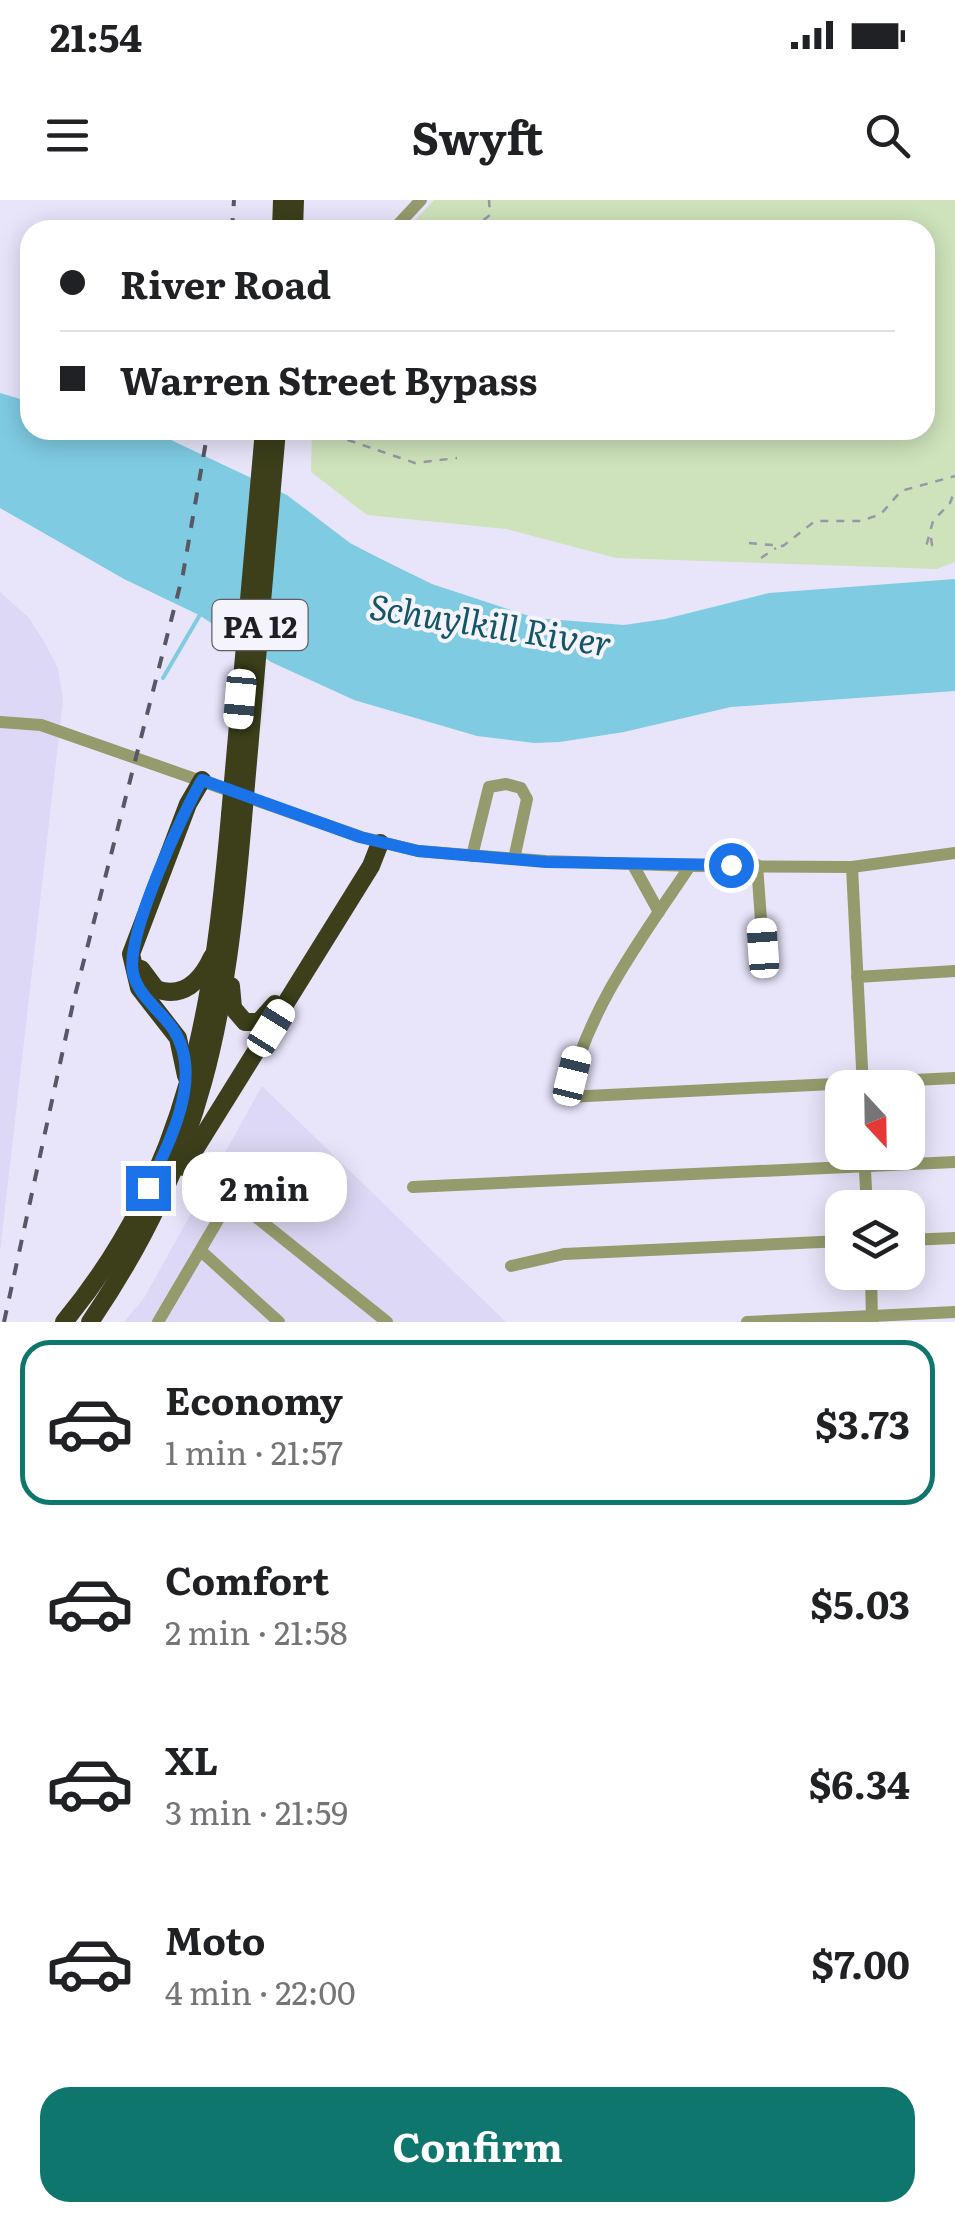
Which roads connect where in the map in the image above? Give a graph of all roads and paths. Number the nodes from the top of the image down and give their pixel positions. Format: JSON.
{"nodes":[{"id":1,"x":421,"y":200,"type":"edge"},
{"id":2,"x":402,"y":220,"type":"edge"},
{"id":3,"x":263,"y":440,"type":"edge"},
{"id":4,"x":276,"y":440,"type":"edge"},
{"id":5,"x":348,"y":440,"type":"edge"},
{"id":6,"x":457,"y":458,"type":"dead end"},
{"id":7,"x":955,"y":476,"type":"edge"},
{"id":8,"x":955,"y":490,"type":"edge"},
{"id":9,"x":930,"y":538,"type":"dead end"},
{"id":10,"x":749,"y":543,"type":"dead end"},
{"id":11,"x":782,"y":546,"type":"junction"},
{"id":12,"x":761,"y":558,"type":"dead end"},
{"id":13,"x":0,"y":722,"type":"edge"},
{"id":14,"x":202,"y":780,"type":"junction"},
{"id":15,"x":236,"y":817,"type":"junction"},
{"id":16,"x":380,"y":843,"type":"junction"},
{"id":17,"x":955,"y":853,"type":"edge"},
{"id":18,"x":472,"y":856,"type":"junction"},
{"id":19,"x":514,"y":859,"type":"junction"},
{"id":20,"x":633,"y":865,"type":"junction"},
{"id":21,"x":757,"y":865,"type":"junction"},
{"id":22,"x":690,"y":866,"type":"junction"},
{"id":23,"x":852,"y":866,"type":"junction"},
{"id":24,"x":659,"y":912,"type":"junction"},
{"id":25,"x":220,"y":930,"type":"junction"},
{"id":26,"x":763,"y":948,"type":"dead end"},
{"id":27,"x":230,"y":961,"type":"junction"},
{"id":28,"x":955,"y":971,"type":"edge"},
{"id":29,"x":857,"y":978,"type":"junction"},
{"id":30,"x":862,"y":1070,"type":"edge"},
{"id":31,"x":955,"y":1078,"type":"edge"},
{"id":32,"x":925,"y":1080,"type":"edge"},
{"id":33,"x":825,"y":1087,"type":"edge"},
{"id":34,"x":181,"y":1106,"type":"junction"},
{"id":35,"x":825,"y":1161,"type":"edge"},
{"id":36,"x":925,"y":1161,"type":"edge"},
{"id":37,"x":955,"y":1162,"type":"edge"},
{"id":38,"x":413,"y":1187,"type":"dead end"},
{"id":39,"x":231,"y":1197,"type":"junction"},
{"id":40,"x":309,"y":1207,"type":"dead end"},
{"id":41,"x":150,"y":1223,"type":"junction"},
{"id":42,"x":955,"y":1238,"type":"edge"},
{"id":43,"x":925,"y":1239,"type":"edge"},
{"id":44,"x":825,"y":1243,"type":"edge"},
{"id":45,"x":201,"y":1251,"type":"junction"},
{"id":46,"x":511,"y":1266,"type":"dead end"},
{"id":47,"x":871,"y":1290,"type":"edge"},
{"id":48,"x":955,"y":1312,"type":"edge"},
{"id":49,"x":872,"y":1319,"type":"edge"},
{"id":50,"x":64,"y":1322,"type":"edge"},
{"id":51,"x":90,"y":1322,"type":"edge"},
{"id":52,"x":158,"y":1322,"type":"edge"},
{"id":53,"x":279,"y":1322,"type":"edge"},
{"id":54,"x":386,"y":1322,"type":"edge"},
{"id":55,"x":747,"y":1322,"type":"edge"}],
"edges":[{"from":1,"to":2,"type":"street"},
{"from":3,"to":15,"type":"highway","number":"PA 12","bridge":true},
{"from":4,"to":15,"type":"highway","number":"PA 12","bridge":true},
{"from":5,"to":6,"type":"path"},
{"from":7,"to":11,"type":"path"},
{"from":8,"to":9,"type":"path"},
{"from":10,"to":11,"type":"path"},
{"from":11,"to":12,"type":"path"},
{"from":13,"to":14,"type":"street"},
{"from":14,"to":16,"type":"street"},
{"from":14,"to":25,"type":"highway"},
{"from":14,"to":34,"type":"highway"},
{"from":15,"to":25,"type":"highway","number":"PA 12"},
{"from":15,"to":27,"type":"highway","number":"PA 12"},
{"from":16,"to":18,"type":"street"},
{"from":16,"to":27,"type":"highway"},
{"from":16,"to":41,"type":"highway"},
{"from":17,"to":23,"type":"street"},
{"from":18,"to":19,"type":"street"},
{"from":18,"to":19,"type":"street"},
{"from":19,"to":20,"type":"street"},
{"from":20,"to":22,"type":"street"},
{"from":20,"to":24,"type":"street"},
{"from":21,"to":22,"type":"street"},
{"from":21,"to":23,"type":"street"},
{"from":21,"to":26,"type":"street"},
{"from":22,"to":24,"type":"street"},
{"from":23,"to":29,"type":"street"},
{"from":24,"to":33,"type":"street"},
{"from":25,"to":34,"type":"highway","number":"PA 12"},
{"from":27,"to":41,"type":"highway","number":"PA 12"},
{"from":28,"to":29,"type":"street"},
{"from":29,"to":30,"type":"street"},
{"from":31,"to":32,"type":"street"},
{"from":34,"to":50,"type":"highway","number":"PA 12"},
{"from":35,"to":38,"type":"street"},
{"from":36,"to":37,"type":"street"},
{"from":39,"to":40,"type":"street"},
{"from":39,"to":45,"type":"street"},
{"from":39,"to":54,"type":"street"},
{"from":41,"to":51,"type":"highway","number":"PA 12"},
{"from":42,"to":43,"type":"street"},
{"from":44,"to":46,"type":"street"},
{"from":45,"to":52,"type":"street"},
{"from":45,"to":53,"type":"street"},
{"from":47,"to":49,"type":"street"},
{"from":48,"to":49,"type":"street"},
{"from":49,"to":55,"type":"street"}]}
